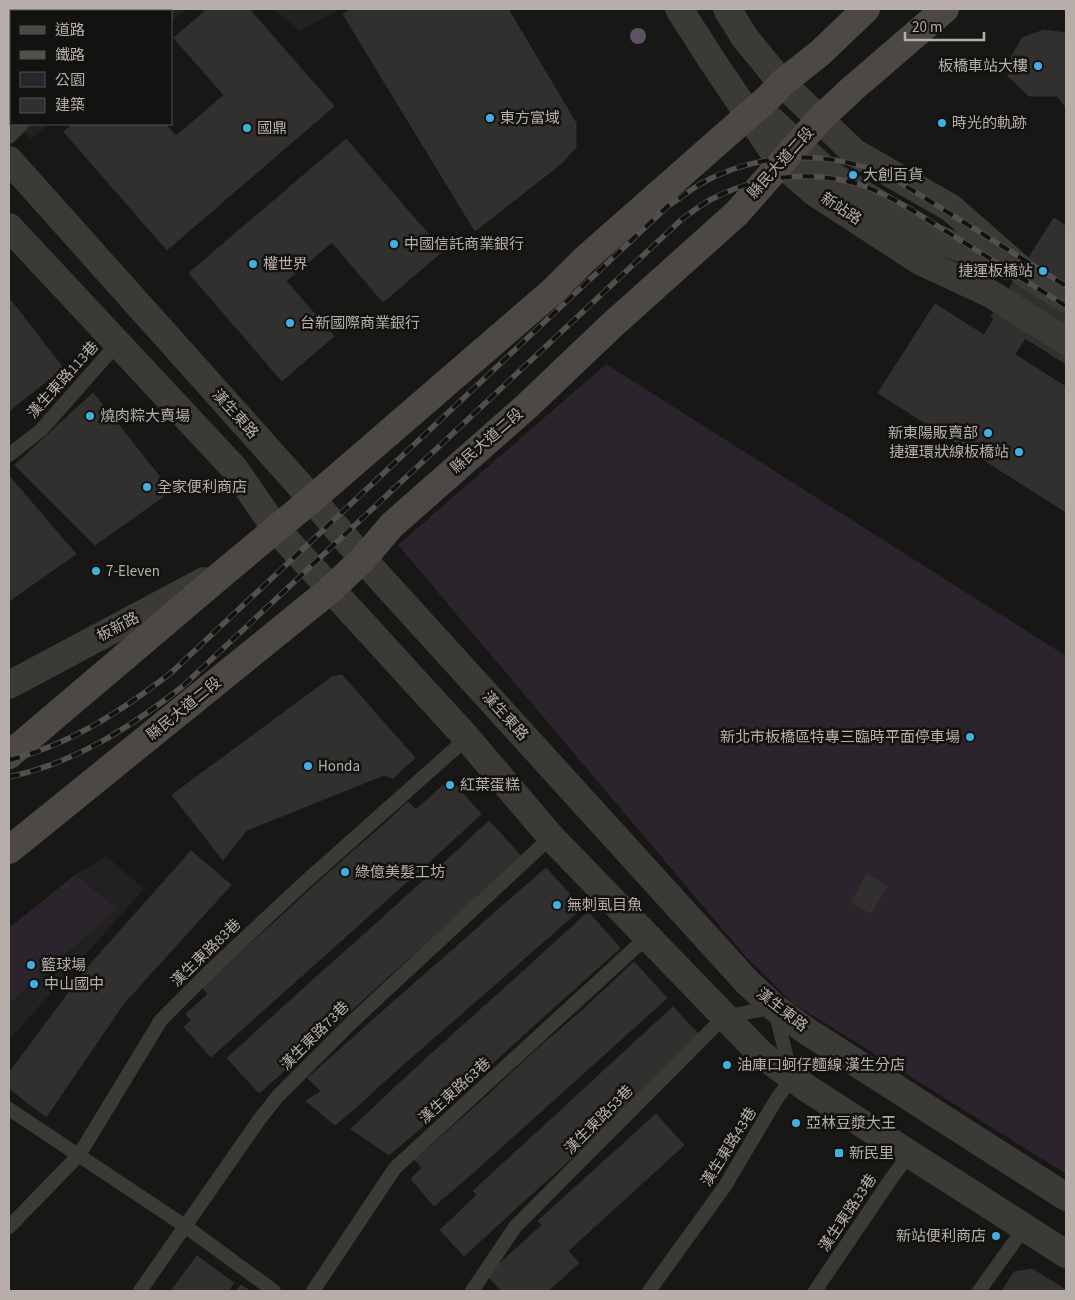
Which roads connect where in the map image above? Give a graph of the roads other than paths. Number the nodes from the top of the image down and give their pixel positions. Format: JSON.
{"nodes":[{"id":1,"x":679,"y":9,"type":"edge"},
{"id":2,"x":727,"y":9,"type":"edge"},
{"id":3,"x":866,"y":9,"type":"edge"},
{"id":4,"x":945,"y":9,"type":"edge"},
{"id":5,"x":782,"y":83,"type":"junction"},
{"id":6,"x":749,"y":115,"type":"junction"},
{"id":7,"x":820,"y":119,"type":"junction"},
{"id":8,"x":21,"y":125,"type":"edge"},
{"id":9,"x":9,"y":136,"type":"edge"},
{"id":10,"x":789,"y":154,"type":"junction"},
{"id":11,"x":9,"y":160,"type":"edge"},
{"id":12,"x":11,"y":234,"type":"edge"},
{"id":13,"x":1026,"y":274,"type":"junction"},
{"id":14,"x":1066,"y":299,"type":"edge"},
{"id":15,"x":1066,"y":341,"type":"edge"},
{"id":16,"x":117,"y":344,"type":"junction"},
{"id":17,"x":9,"y":456,"type":"edge"},
{"id":18,"x":312,"y":499,"type":"junction"},
{"id":19,"x":276,"y":529,"type":"junction"},
{"id":20,"x":363,"y":559,"type":"junction"},
{"id":21,"x":228,"y":569,"type":"junction"},
{"id":22,"x":330,"y":590,"type":"junction"},
{"id":23,"x":9,"y":685,"type":"edge"},
{"id":24,"x":467,"y":738,"type":"junction"},
{"id":25,"x":9,"y":755,"type":"edge"},
{"id":26,"x":551,"y":837,"type":"junction"},
{"id":27,"x":9,"y":850,"type":"edge"},
{"id":28,"x":647,"y":937,"type":"junction"},
{"id":29,"x":774,"y":1007,"type":"junction"},
{"id":30,"x":724,"y":1017,"type":"junction"},
{"id":31,"x":792,"y":1078,"type":"junction"},
{"id":32,"x":9,"y":1109,"type":"edge"},
{"id":33,"x":910,"y":1154,"type":"junction"},
{"id":34,"x":79,"y":1155,"type":"junction"},
{"id":35,"x":1066,"y":1198,"type":"edge"},
{"id":36,"x":185,"y":1226,"type":"junction"},
{"id":37,"x":9,"y":1227,"type":"edge"},
{"id":38,"x":1025,"y":1227,"type":"junction"},
{"id":39,"x":1066,"y":1254,"type":"edge"},
{"id":40,"x":140,"y":1291,"type":"edge"},
{"id":41,"x":274,"y":1291,"type":"edge"},
{"id":42,"x":313,"y":1291,"type":"edge"},
{"id":43,"x":472,"y":1291,"type":"edge"},
{"id":44,"x":649,"y":1291,"type":"edge"},
{"id":45,"x":815,"y":1291,"type":"edge"},
{"id":46,"x":979,"y":1291,"type":"edge"}],
"edges":[{"from":1,"to":6,"type":"street","name":"新站路"},
{"from":2,"to":5,"type":"street"},
{"from":3,"to":5,"type":"main road"},
{"from":4,"to":7,"type":"main road","name":"縣民大道二段"},
{"from":5,"to":6,"type":"main road"},
{"from":5,"to":7,"type":"street"},
{"from":6,"to":10,"type":"street","name":"新站路"},
{"from":6,"to":18,"type":"main road"},
{"from":7,"to":10,"type":"main road","name":"縣民大道二段"},
{"from":7,"to":13,"type":"street"},
{"from":8,"to":9,"type":"lane"},
{"from":10,"to":13,"type":"street"},
{"from":10,"to":15,"type":"street","name":"新站路"},
{"from":10,"to":20,"type":"main road","name":"縣民大道二段"},
{"from":11,"to":18,"type":"street","name":"漢生東路"},
{"from":12,"to":16,"type":"street"},
{"from":13,"to":14,"type":"street"},
{"from":16,"to":17,"type":"lane","name":"漢生東路113巷"},
{"from":16,"to":19,"type":"street"},
{"from":18,"to":19,"type":"main road"},
{"from":18,"to":20,"type":"street","name":"漢生東路"},
{"from":19,"to":21,"type":"main road"},
{"from":19,"to":22,"type":"street"},
{"from":20,"to":22,"type":"main road","name":"縣民大道二段"},
{"from":20,"to":29,"type":"street","name":"漢生東路"},
{"from":21,"to":23,"type":"street","name":"板新路"},
{"from":21,"to":25,"type":"main road"},
{"from":22,"to":24,"type":"street"},
{"from":22,"to":27,"type":"main road","name":"縣民大道二段"},
{"from":24,"to":26,"type":"street"},
{"from":24,"to":34,"type":"lane","name":"漢生東路83巷"},
{"from":26,"to":28,"type":"street"},
{"from":26,"to":36,"type":"lane","name":"漢生東路73巷"},
{"from":28,"to":30,"type":"street"},
{"from":28,"to":42,"type":"lane","name":"漢生東路63巷"},
{"from":29,"to":30,"type":"lane"},
{"from":29,"to":31,"type":"lane"},
{"from":29,"to":35,"type":"street","name":"漢生東路"},
{"from":30,"to":31,"type":"street"},
{"from":30,"to":43,"type":"lane","name":"漢生東路53巷"},
{"from":31,"to":33,"type":"street"},
{"from":31,"to":44,"type":"lane","name":"漢生東路43巷"},
{"from":32,"to":34,"type":"lane"},
{"from":33,"to":38,"type":"street"},
{"from":33,"to":45,"type":"lane","name":"漢生東路33巷"},
{"from":34,"to":36,"type":"lane"},
{"from":34,"to":37,"type":"lane","name":"漢生東路83巷"},
{"from":36,"to":40,"type":"lane","name":"漢生東路73巷"},
{"from":36,"to":41,"type":"lane"},
{"from":38,"to":39,"type":"street"},
{"from":38,"to":46,"type":"lane"}]}
